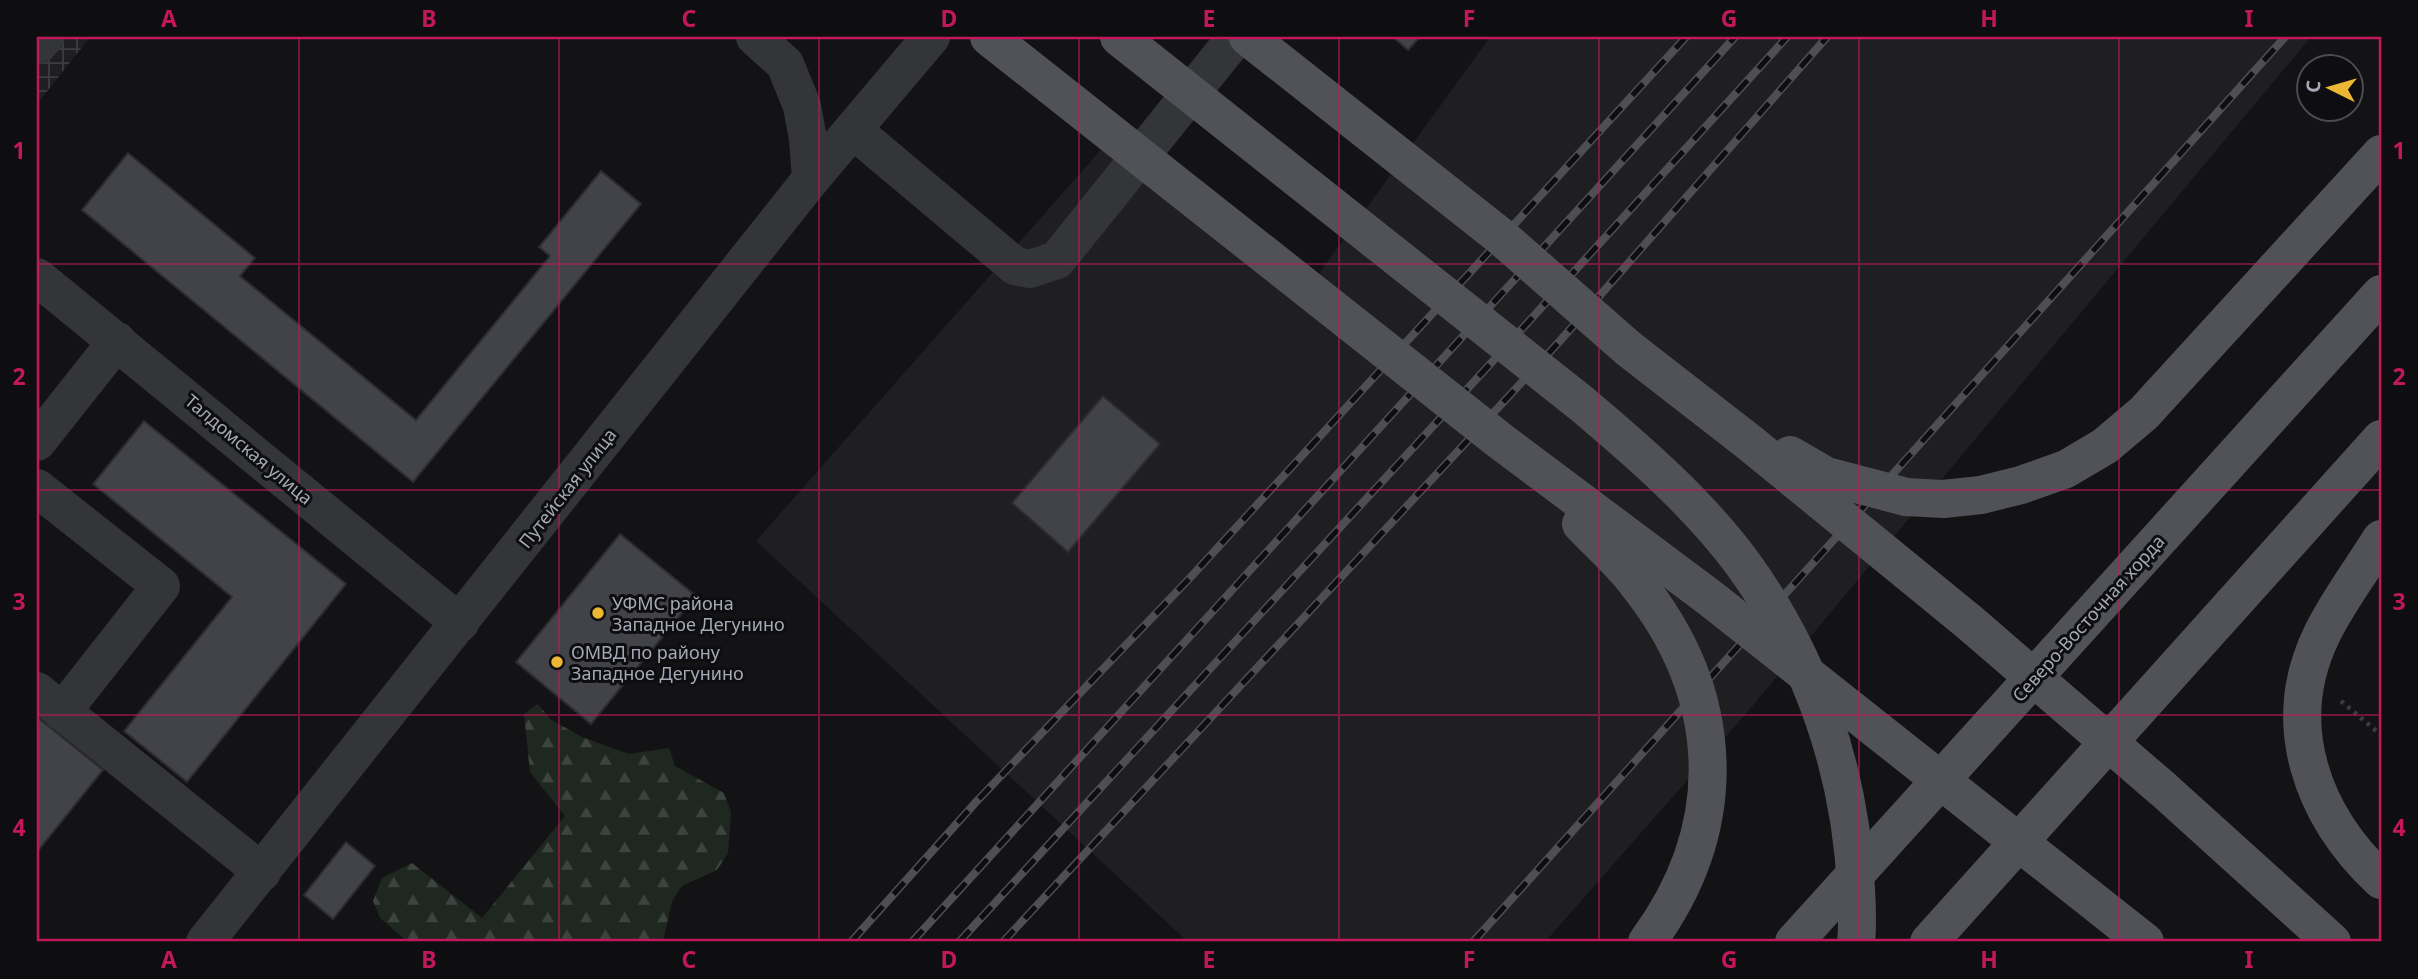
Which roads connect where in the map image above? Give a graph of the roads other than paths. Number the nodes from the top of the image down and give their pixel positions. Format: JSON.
{"nodes":[{"id":1,"x":45,"y":37,"type":"edge"},
{"id":2,"x":755,"y":37,"type":"edge"},
{"id":3,"x":931,"y":37,"type":"edge"},
{"id":4,"x":989,"y":37,"type":"edge"},
{"id":5,"x":1119,"y":37,"type":"edge"},
{"id":6,"x":1236,"y":37,"type":"edge"},
{"id":7,"x":1248,"y":37,"type":"edge"},
{"id":8,"x":37,"y":47,"type":"edge"},
{"id":9,"x":853,"y":130,"type":"junction"},
{"id":10,"x":2381,"y":154,"type":"edge"},
{"id":11,"x":811,"y":179,"type":"junction"},
{"id":12,"x":37,"y":276,"type":"edge"},
{"id":13,"x":2381,"y":294,"type":"edge"},
{"id":14,"x":117,"y":341,"type":"junction"},
{"id":15,"x":1629,"y":349,"type":"junction"},
{"id":16,"x":2381,"y":439,"type":"edge"},
{"id":17,"x":1499,"y":440,"type":"junction"},
{"id":18,"x":37,"y":442,"type":"edge"},
{"id":19,"x":37,"y":488,"type":"edge"},
{"id":20,"x":2381,"y":539,"type":"edge"},
{"id":21,"x":2381,"y":560,"type":"edge"},
{"id":22,"x":2347,"y":594,"type":"junction"},
{"id":23,"x":460,"y":623,"type":"junction"},
{"id":24,"x":49,"y":702,"type":"edge"},
{"id":25,"x":261,"y":872,"type":"junction"},
{"id":26,"x":2381,"y":880,"type":"edge"},
{"id":27,"x":221,"y":937,"type":"edge"},
{"id":28,"x":1647,"y":942,"type":"edge"},
{"id":29,"x":1794,"y":942,"type":"edge"},
{"id":30,"x":1856,"y":942,"type":"edge"},
{"id":31,"x":1929,"y":942,"type":"edge"},
{"id":32,"x":2144,"y":942,"type":"edge"},
{"id":33,"x":2332,"y":942,"type":"edge"}],
"edges":[{"from":1,"to":8,"type":"street"},
{"from":2,"to":11,"type":"street"},
{"from":3,"to":9,"type":"street","name":"Путейская улица"},
{"from":4,"to":17,"type":"main road","bridge":true},
{"from":5,"to":30,"type":"main road","bridge":true},
{"from":6,"to":9,"type":"street"},
{"from":7,"to":15,"type":"main road","bridge":true},
{"from":9,"to":11,"type":"street","name":"Путейская улица"},
{"from":10,"to":15,"type":"main road","bridge":true},
{"from":11,"to":23,"type":"street","name":"Путейская улица"},
{"from":12,"to":14,"type":"street","name":"Талдомская улица"},
{"from":13,"to":29,"type":"main road","name":"Северо-Восточная хорда"},
{"from":14,"to":18,"type":"street"},
{"from":14,"to":23,"type":"street","name":"Талдомская улица"},
{"from":15,"to":33,"type":"main road","bridge":true},
{"from":16,"to":31,"type":"main road"},
{"from":17,"to":28,"type":"main road","bridge":true},
{"from":17,"to":32,"type":"main road","bridge":true},
{"from":19,"to":24,"type":"street"},
{"from":20,"to":22,"type":"main road"},
{"from":21,"to":22,"type":"street"},
{"from":22,"to":26,"type":"main road"},
{"from":23,"to":25,"type":"street","name":"Путейская улица"},
{"from":24,"to":25,"type":"street"},
{"from":25,"to":27,"type":"street","name":"Путейская улица"}]}
